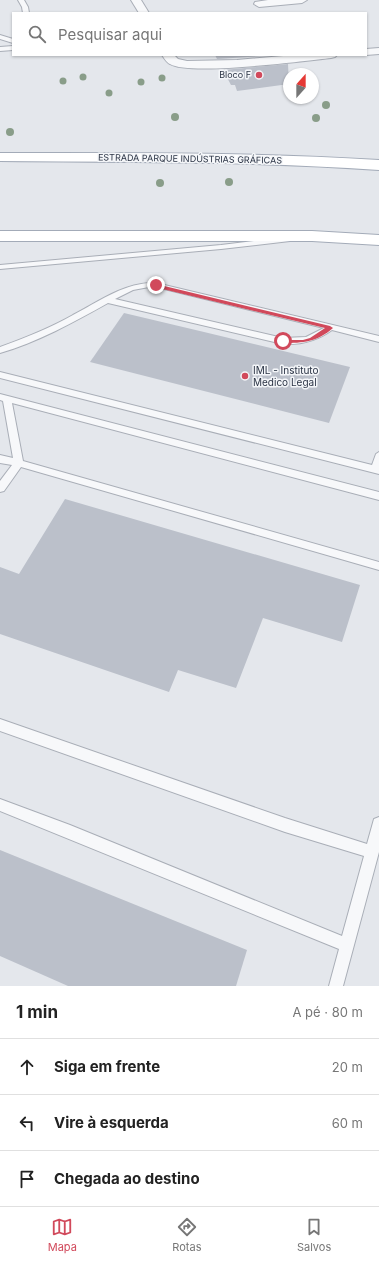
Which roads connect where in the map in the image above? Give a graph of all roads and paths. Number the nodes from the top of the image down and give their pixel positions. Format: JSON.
{"nodes":[{"id":1,"x":21,"y":0,"type":"edge"},
{"id":2,"x":136,"y":0,"type":"edge"},
{"id":3,"x":302,"y":0,"type":"edge"},
{"id":4,"x":261,"y":6,"type":"edge"},
{"id":5,"x":26,"y":12,"type":"edge"},
{"id":6,"x":143,"y":12,"type":"edge"},
{"id":7,"x":0,"y":37,"type":"edge"},
{"id":8,"x":12,"y":41,"type":"edge"},
{"id":9,"x":12,"y":48,"type":"edge"},
{"id":10,"x":0,"y":50,"type":"edge"},
{"id":11,"x":379,"y":50,"type":"edge"},
{"id":12,"x":367,"y":52,"type":"edge"},
{"id":13,"x":169,"y":56,"type":"edge"},
{"id":14,"x":314,"y":56,"type":"edge"},
{"id":15,"x":296,"y":57,"type":"edge"},
{"id":16,"x":0,"y":157,"type":"edge"},
{"id":17,"x":379,"y":165,"type":"edge"},
{"id":18,"x":0,"y":236,"type":"edge"},
{"id":19,"x":312,"y":236,"type":"junction"},
{"id":20,"x":379,"y":240,"type":"edge"},
{"id":21,"x":0,"y":267,"type":"edge"},
{"id":22,"x":107,"y":300,"type":"junction"},
{"id":23,"x":330,"y":328,"type":"junction"},
{"id":24,"x":379,"y":339,"type":"edge"},
{"id":25,"x":0,"y":350,"type":"edge"},
{"id":26,"x":0,"y":375,"type":"edge"},
{"id":27,"x":4,"y":398,"type":"edge"},
{"id":28,"x":379,"y":456,"type":"edge"},
{"id":29,"x":0,"y":459,"type":"edge"},
{"id":30,"x":19,"y":463,"type":"junction"},
{"id":31,"x":377,"y":470,"type":"edge"},
{"id":32,"x":0,"y":488,"type":"edge"},
{"id":33,"x":379,"y":496,"type":"edge"},
{"id":34,"x":379,"y":566,"type":"edge"},
{"id":35,"x":0,"y":725,"type":"edge"},
{"id":36,"x":0,"y":805,"type":"edge"},
{"id":37,"x":379,"y":824,"type":"edge"},
{"id":38,"x":372,"y":852,"type":"junction"},
{"id":39,"x":347,"y":945,"type":"junction"},
{"id":40,"x":336,"y":986,"type":"edge"}],
"edges":[{"from":1,"to":5,"type":"lane"},
{"from":2,"to":6,"type":"street"},
{"from":3,"to":4,"type":"street"},
{"from":7,"to":8,"type":"lane"},
{"from":9,"to":10,"type":"lane"},
{"from":11,"to":12,"type":"street"},
{"from":13,"to":15,"type":"street"},
{"from":14,"to":15,"type":"street"},
{"from":16,"to":17,"type":"main road","name":"ESTRADA PARQUE INDÚSTRIAS GRÁFICAS"},
{"from":18,"to":19,"type":"main road"},
{"from":19,"to":20,"type":"main road"},
{"from":19,"to":21,"type":"lane"},
{"from":22,"to":23,"type":"lane"},
{"from":22,"to":23,"type":"lane"},
{"from":22,"to":25,"type":"lane"},
{"from":23,"to":24,"type":"lane"},
{"from":26,"to":31,"type":"lane"},
{"from":27,"to":30,"type":"lane"},
{"from":27,"to":33,"type":"lane"},
{"from":28,"to":31,"type":"lane"},
{"from":29,"to":30,"type":"lane"},
{"from":30,"to":32,"type":"lane"},
{"from":30,"to":34,"type":"lane"},
{"from":35,"to":38,"type":"lane"},
{"from":36,"to":39,"type":"lane"},
{"from":37,"to":38,"type":"lane"},
{"from":38,"to":39,"type":"lane"},
{"from":39,"to":40,"type":"lane"}]}
